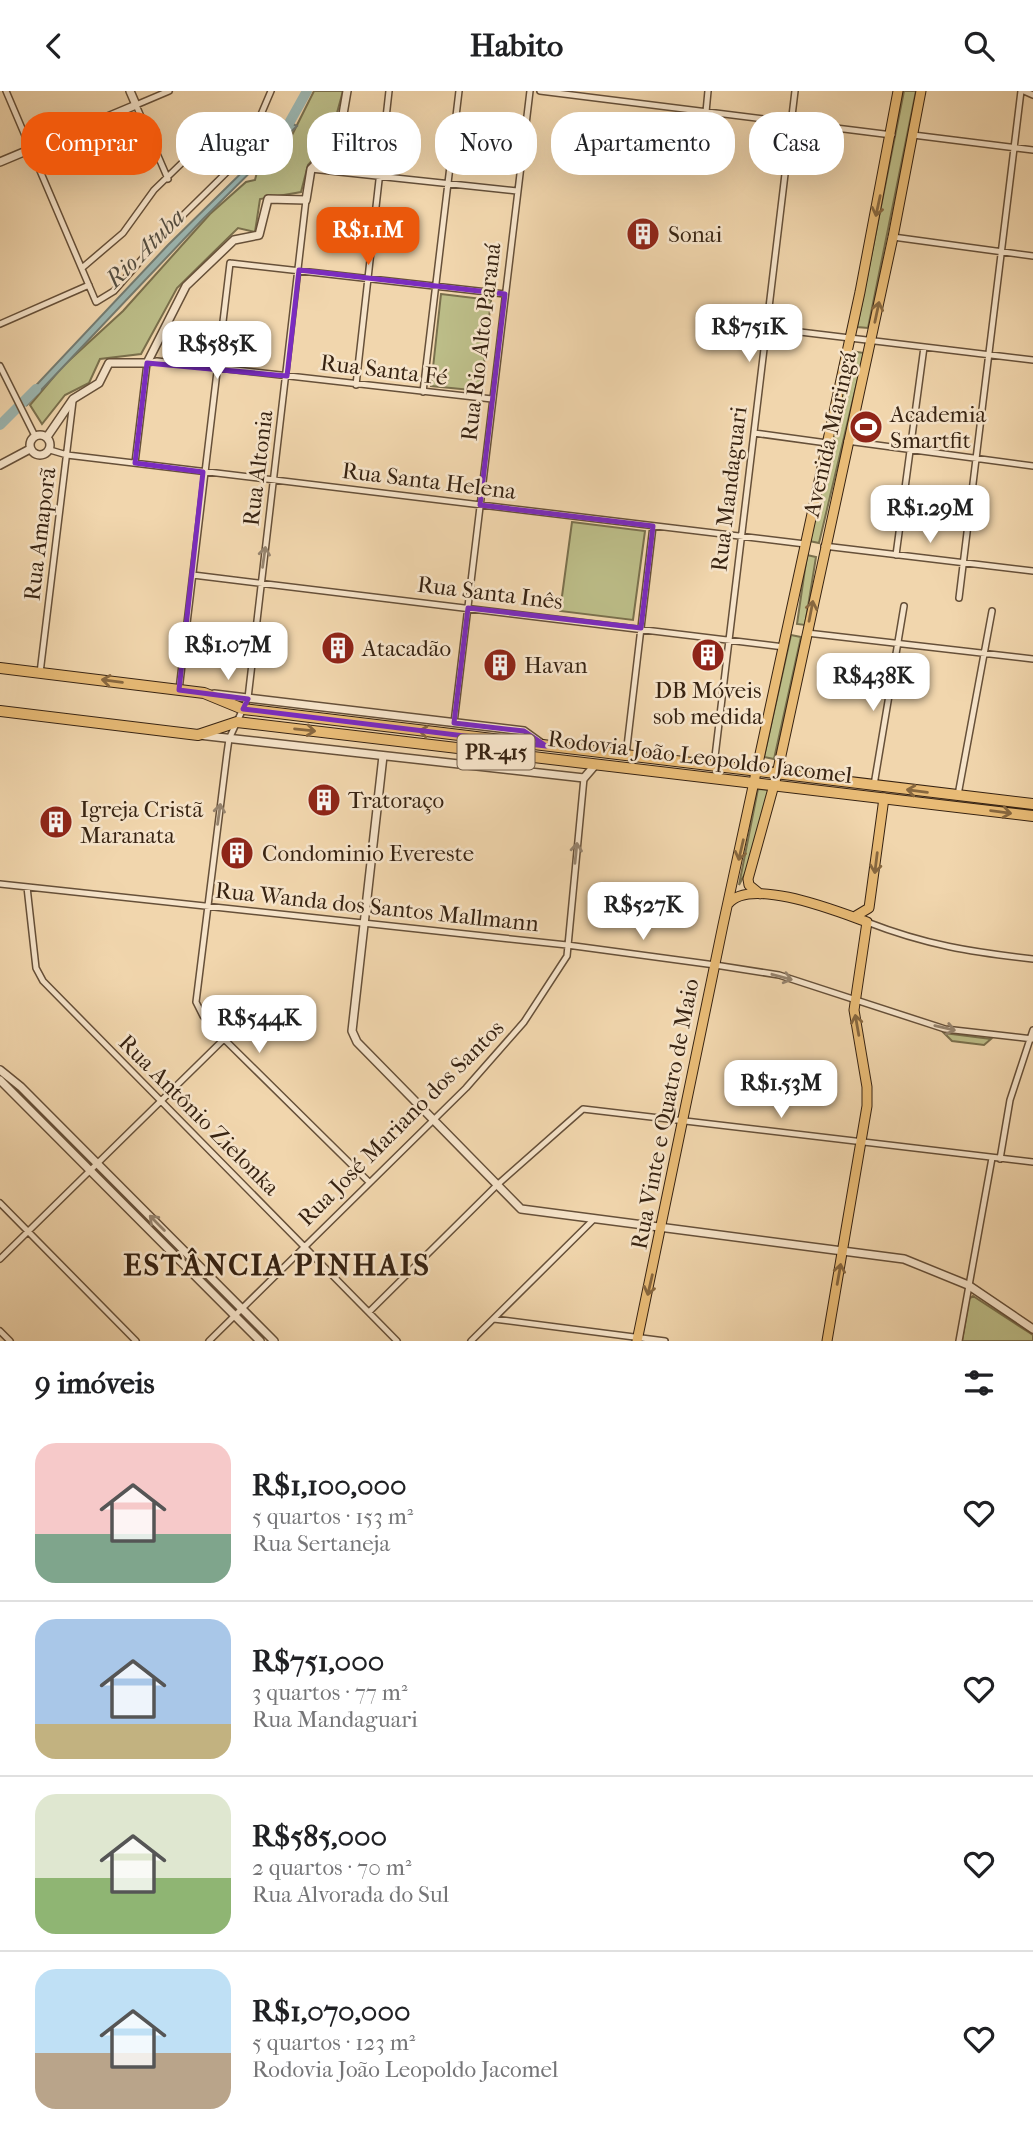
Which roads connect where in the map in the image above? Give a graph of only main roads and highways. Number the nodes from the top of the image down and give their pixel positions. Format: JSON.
{"nodes":[{"id":1,"x":898,"y":91,"type":"edge"},
{"id":2,"x":921,"y":91,"type":"edge"},
{"id":3,"x":805,"y":544,"type":"junction"},
{"id":4,"x":824,"y":547,"type":"junction"},
{"id":5,"x":788,"y":631,"type":"junction"},
{"id":6,"x":806,"y":633,"type":"junction"},
{"id":7,"x":0,"y":668,"type":"edge"},
{"id":8,"x":0,"y":711,"type":"edge"},
{"id":9,"x":758,"y":771,"type":"junction"},
{"id":10,"x":777,"y":774,"type":"junction"},
{"id":11,"x":755,"y":783,"type":"junction"},
{"id":12,"x":774,"y":785,"type":"junction"},
{"id":13,"x":884,"y":798,"type":"junction"},
{"id":14,"x":1033,"y":804,"type":"edge"},
{"id":15,"x":1033,"y":816,"type":"edge"},
{"id":16,"x":760,"y":894,"type":"junction"},
{"id":17,"x":727,"y":906,"type":"junction"},
{"id":18,"x":854,"y":918,"type":"junction"},
{"id":19,"x":637,"y":1339,"type":"edge"},
{"id":20,"x":827,"y":1341,"type":"edge"}],
"edges":[{"from":1,"to":3,"type":"main road","name":"Avenida Maringá","one_way":true},
{"from":4,"to":2,"type":"main road","name":"Avenida Maringá","one_way":true},
{"from":3,"to":4,"type":"main road"},
{"from":3,"to":5,"type":"main road","name":"Avenida Maringá"},
{"from":6,"to":4,"type":"main road","name":"Avenida Maringá","one_way":true},
{"from":5,"to":6,"type":"main road"},
{"from":5,"to":9,"type":"main road","name":"Avenida Maringá"},
{"from":6,"to":10,"type":"main road","name":"Avenida Maringá"},
{"from":9,"to":7,"type":"highway","name":"Rodovia João Leopoldo Jacomel","number":"PR-415","one_way":true},
{"from":8,"to":11,"type":"highway","name":"Rodovia João Leopoldo Jacomel","number":"PR-415","one_way":true},
{"from":9,"to":10,"type":"highway","name":"Rodovia João Leopoldo Jacomel","number":"PR-415"},
{"from":9,"to":11,"type":"main road","name":"Rua Vinte e Quatro de Maio"},
{"from":10,"to":12,"type":"main road","name":"Avenida Maringá"},
{"from":14,"to":10,"type":"highway","name":"Rodovia João Leopoldo Jacomel","number":"PR-415","one_way":true},
{"from":11,"to":12,"type":"highway","name":"Rodovia João Leopoldo Jacomel","number":"PR-415"},
{"from":11,"to":17,"type":"main road","name":"Rua Vinte e Quatro de Maio","one_way":true},
{"from":12,"to":13,"type":"highway","name":"Rodovia João Leopoldo Jacomel","number":"PR-415"},
{"from":12,"to":16,"type":"main road"},
{"from":13,"to":15,"type":"highway","name":"Rodovia João Leopoldo Jacomel","number":"PR-415","one_way":true},
{"from":13,"to":18,"type":"main road","one_way":true},
{"from":16,"to":17,"type":"main road"},
{"from":16,"to":18,"type":"main road"},
{"from":17,"to":19,"type":"main road","name":"Rua Vinte e Quatro de Maio","one_way":true},
{"from":20,"to":18,"type":"main road","one_way":true}]}
